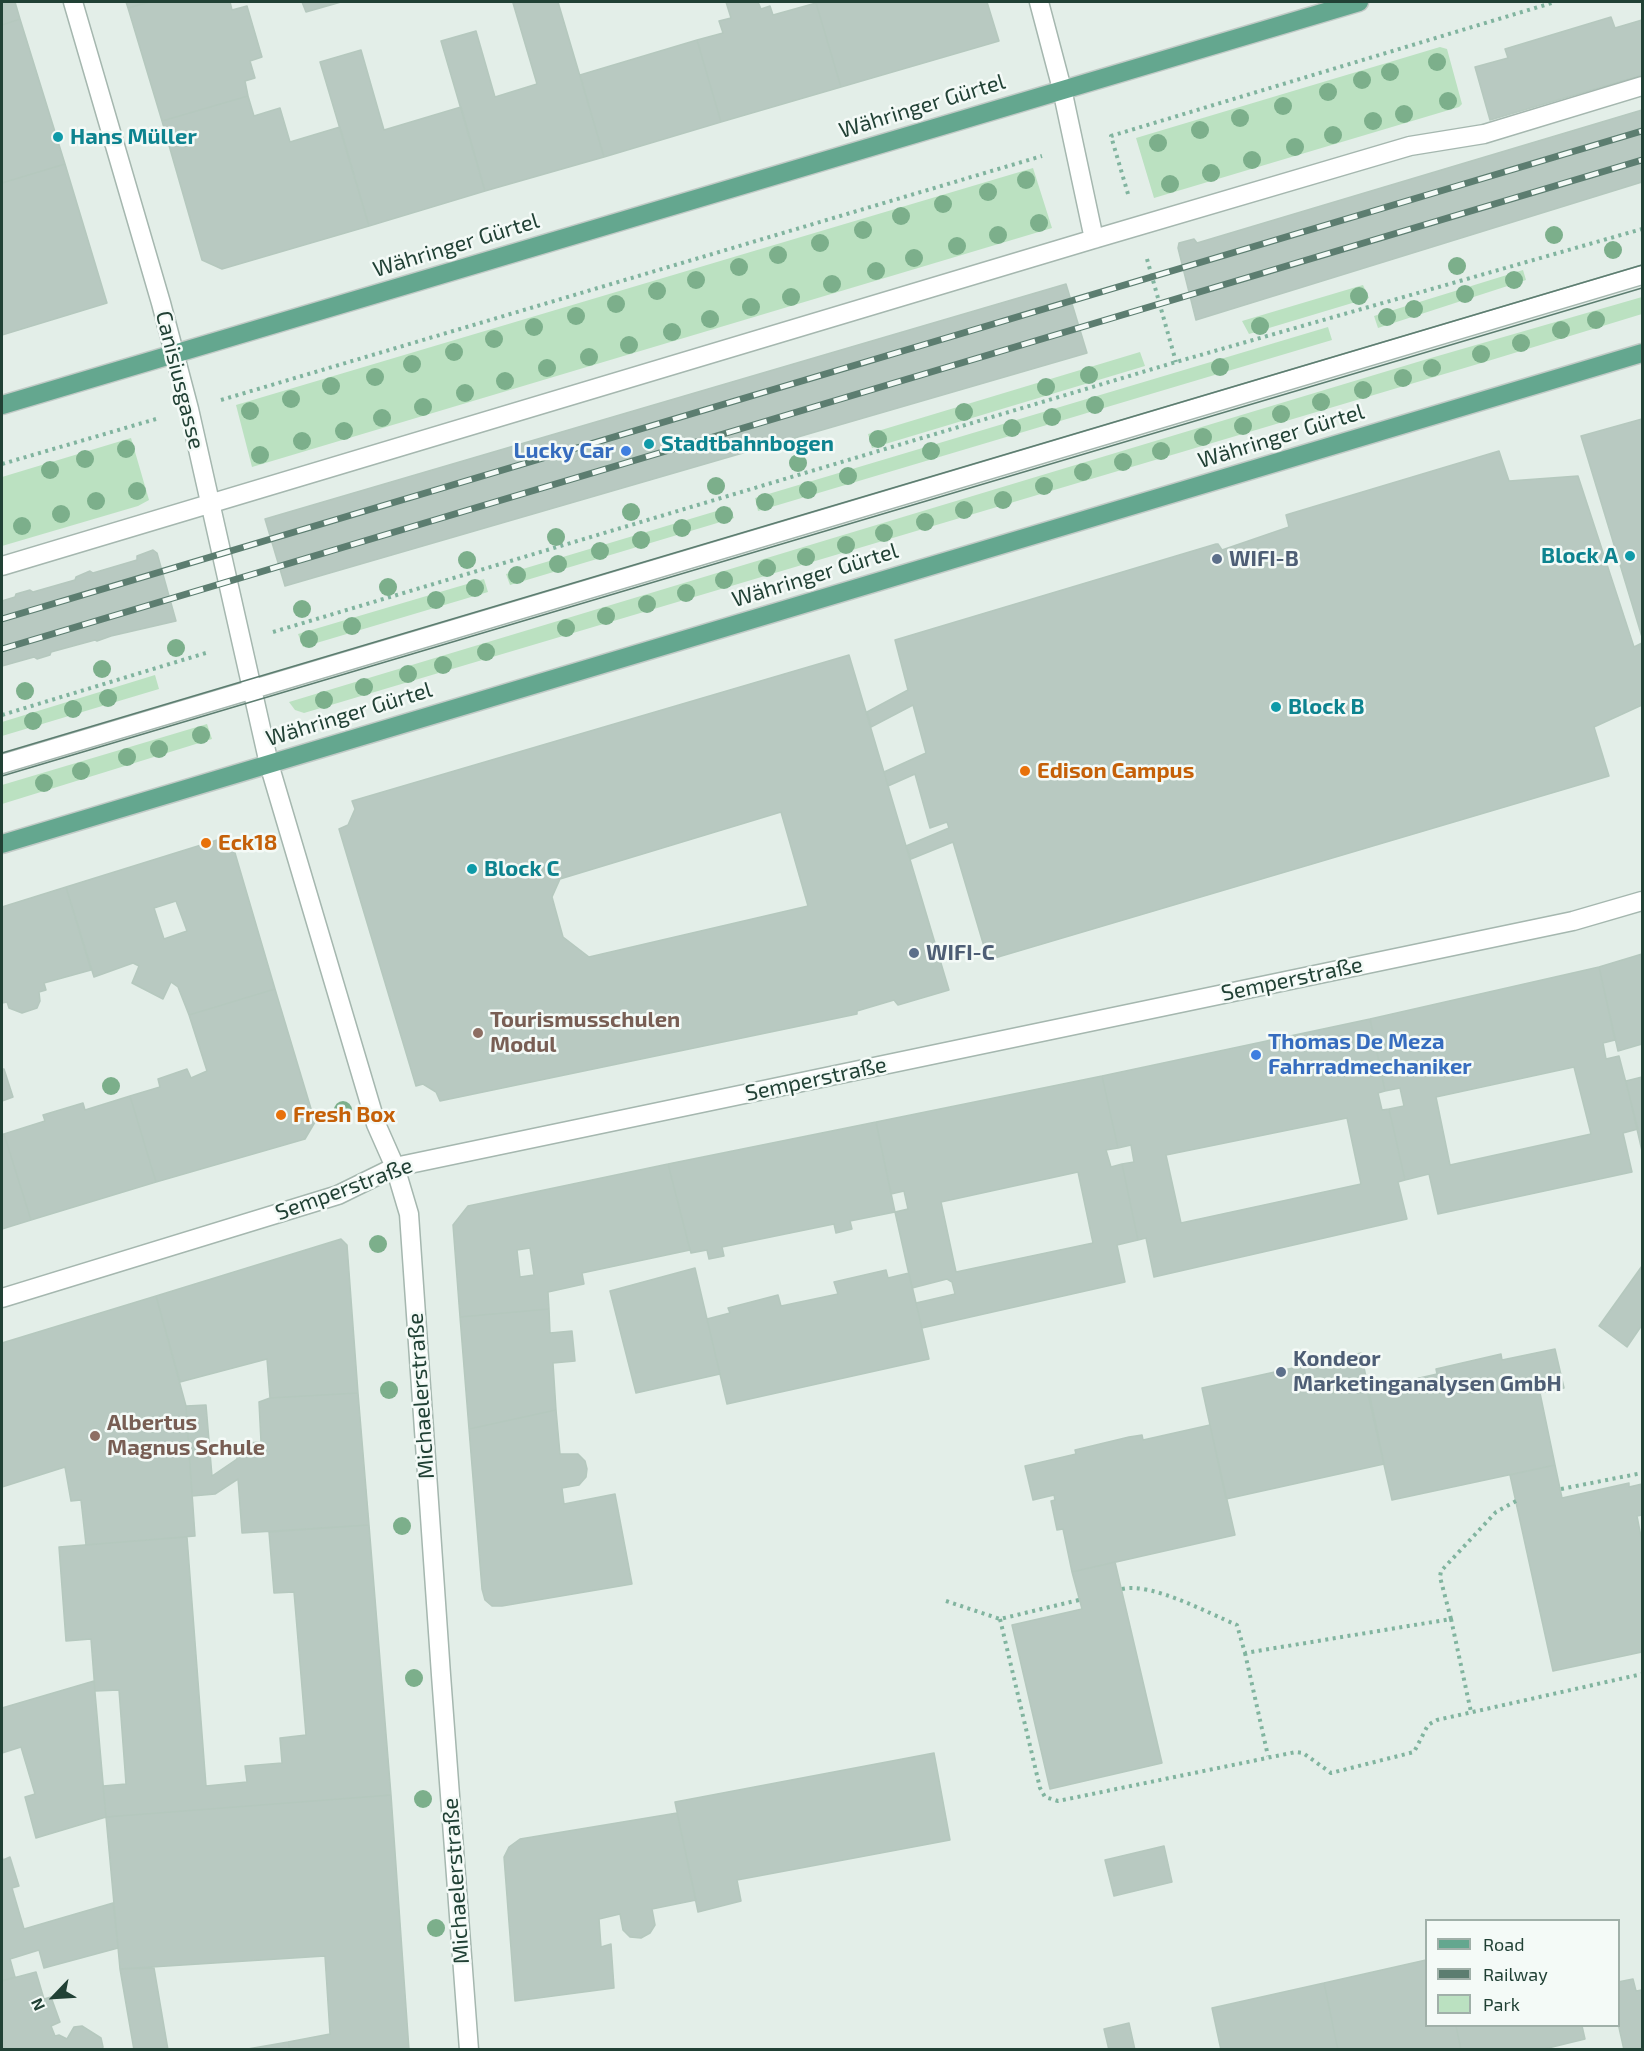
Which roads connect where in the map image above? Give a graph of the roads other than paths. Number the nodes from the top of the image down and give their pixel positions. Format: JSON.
{"nodes":[{"id":1,"x":73,"y":2,"type":"edge"},
{"id":2,"x":1039,"y":2,"type":"edge"},
{"id":3,"x":1359,"y":2,"type":"edge"},
{"id":4,"x":1642,"y":86,"type":"edge"},
{"id":5,"x":1062,"y":89,"type":"junction"},
{"id":6,"x":1094,"y":238,"type":"junction"},
{"id":7,"x":1642,"y":275,"type":"edge"},
{"id":8,"x":1642,"y":353,"type":"edge"},
{"id":9,"x":175,"y":354,"type":"junction"},
{"id":10,"x":2,"y":405,"type":"edge"},
{"id":11,"x":210,"y":504,"type":"junction"},
{"id":12,"x":2,"y":566,"type":"edge"},
{"id":13,"x":251,"y":688,"type":"junction"},
{"id":14,"x":2,"y":764,"type":"edge"},
{"id":15,"x":269,"y":764,"type":"junction"},
{"id":16,"x":2,"y":844,"type":"edge"},
{"id":17,"x":1642,"y":901,"type":"edge"},
{"id":18,"x":395,"y":1167,"type":"junction"},
{"id":19,"x":2,"y":1298,"type":"edge"},
{"id":20,"x":469,"y":2049,"type":"edge"}],
"edges":[{"from":1,"to":9,"type":"street","name":"Canisiusgasse"},
{"from":2,"to":5,"type":"street"},
{"from":3,"to":5,"type":"main road","name":"Währinger Gürtel"},
{"from":4,"to":6,"type":"street"},
{"from":5,"to":6,"type":"street"},
{"from":5,"to":9,"type":"main road","name":"Währinger Gürtel"},
{"from":6,"to":11,"type":"street"},
{"from":7,"to":13,"type":"street"},
{"from":8,"to":15,"type":"main road","name":"Währinger Gürtel"},
{"from":9,"to":10,"type":"main road","name":"Währinger Gürtel"},
{"from":9,"to":11,"type":"street","name":"Canisiusgasse"},
{"from":11,"to":12,"type":"street"},
{"from":11,"to":13,"type":"street","name":"Canisiusgasse"},
{"from":13,"to":14,"type":"street"},
{"from":13,"to":15,"type":"street","name":"Canisiusgasse"},
{"from":15,"to":16,"type":"main road","name":"Währinger Gürtel"},
{"from":15,"to":18,"type":"street","name":"Michaelerstraße"},
{"from":17,"to":18,"type":"street","name":"Semperstraße"},
{"from":18,"to":19,"type":"street","name":"Semperstraße"},
{"from":18,"to":20,"type":"street","name":"Michaelerstraße"}]}
